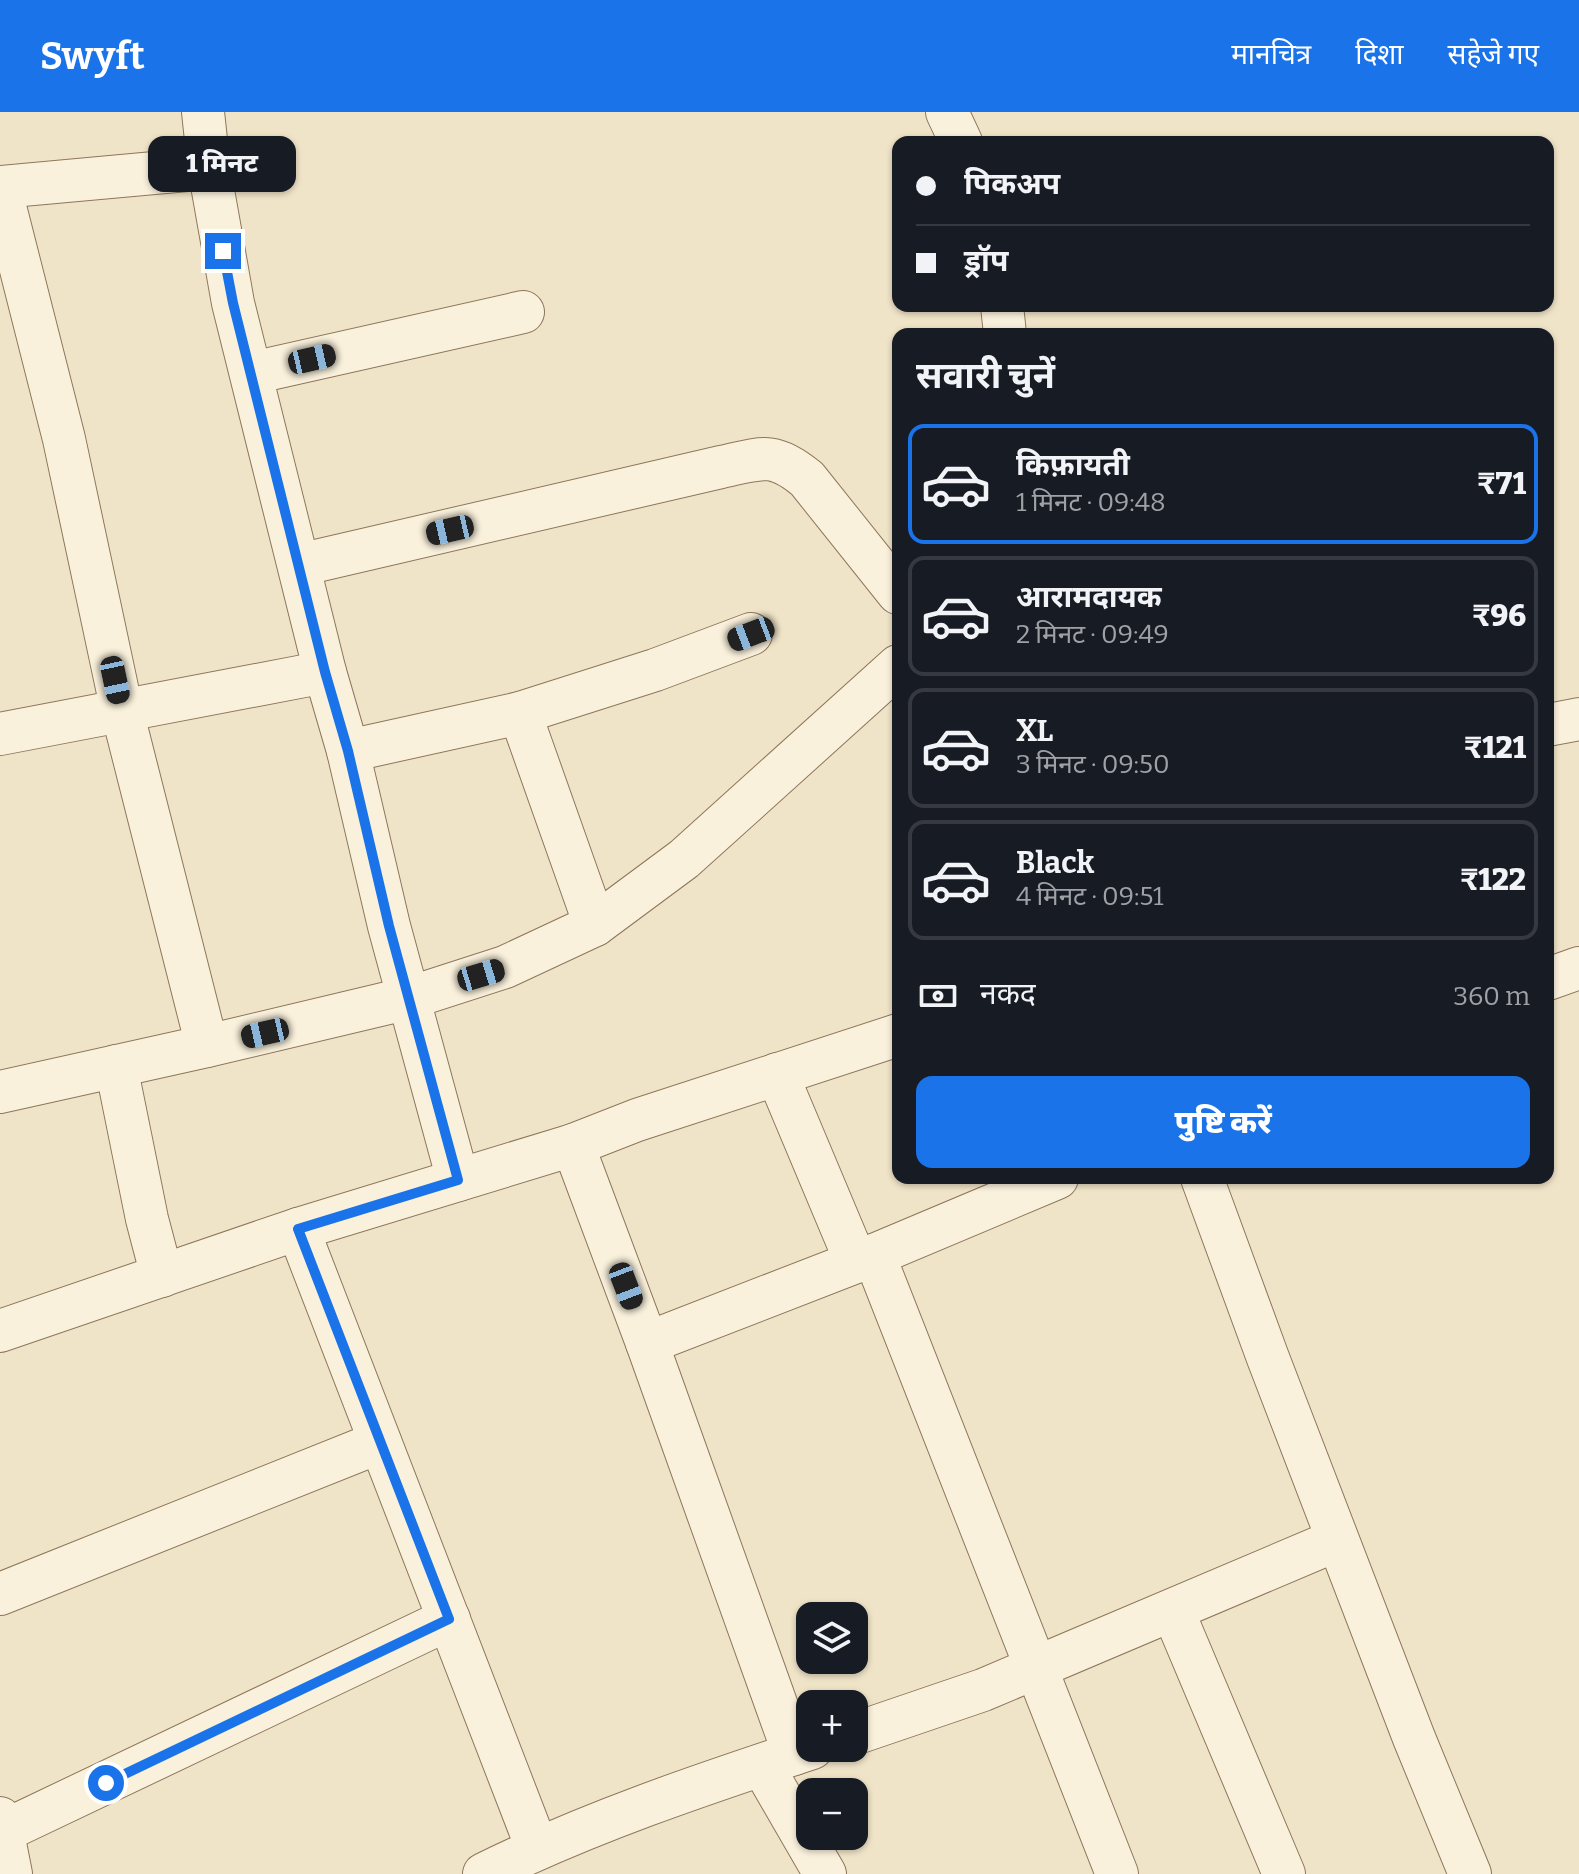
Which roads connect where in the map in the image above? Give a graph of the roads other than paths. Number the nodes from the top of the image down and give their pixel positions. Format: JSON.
{"nodes":[{"id":1,"x":203,"y":112,"type":"edge"},
{"id":2,"x":947,"y":112,"type":"edge"},
{"id":3,"x":958,"y":136,"type":"edge"},
{"id":4,"x":209,"y":168,"type":"junction"},
{"id":5,"x":0,"y":187,"type":"edge"},
{"id":6,"x":523,"y":312,"type":"dead end"},
{"id":7,"x":252,"y":373,"type":"junction"},
{"id":8,"x":299,"y":565,"type":"junction"},
{"id":9,"x":892,"y":585,"type":"edge"},
{"id":10,"x":751,"y":634,"type":"dead end"},
{"id":11,"x":892,"y":671,"type":"edge"},
{"id":12,"x":325,"y":672,"type":"junction"},
{"id":13,"x":122,"y":711,"type":"junction"},
{"id":14,"x":520,"y":713,"type":"junction"},
{"id":15,"x":1579,"y":719,"type":"edge"},
{"id":16,"x":1554,"y":724,"type":"edge"},
{"id":17,"x":0,"y":734,"type":"edge"},
{"id":18,"x":348,"y":751,"type":"junction"},
{"id":19,"x":595,"y":925,"type":"junction"},
{"id":20,"x":1579,"y":968,"type":"edge"},
{"id":21,"x":1554,"y":977,"type":"edge"},
{"id":22,"x":409,"y":998,"type":"junction"},
{"id":23,"x":892,"y":1037,"type":"edge"},
{"id":24,"x":207,"y":1046,"type":"junction"},
{"id":25,"x":116,"y":1066,"type":"junction"},
{"id":26,"x":777,"y":1074,"type":"junction"},
{"id":27,"x":0,"y":1092,"type":"edge"},
{"id":28,"x":573,"y":1145,"type":"junction"},
{"id":29,"x":458,"y":1180,"type":"junction"},
{"id":30,"x":1043,"y":1184,"type":"edge"},
{"id":31,"x":1204,"y":1184,"type":"edge"},
{"id":32,"x":298,"y":1229,"type":"junction"},
{"id":33,"x":865,"y":1259,"type":"junction"},
{"id":34,"x":162,"y":1276,"type":"junction"},
{"id":35,"x":0,"y":1331,"type":"edge"},
{"id":36,"x":647,"y":1343,"type":"junction"},
{"id":37,"x":380,"y":1442,"type":"junction"},
{"id":38,"x":1337,"y":1540,"type":"junction"},
{"id":39,"x":0,"y":1594,"type":"edge"},
{"id":40,"x":1173,"y":1611,"type":"junction"},
{"id":41,"x":449,"y":1619,"type":"junction"},
{"id":42,"x":1035,"y":1669,"type":"junction"},
{"id":43,"x":868,"y":1729,"type":"edge"},
{"id":44,"x":789,"y":1756,"type":"edge"},
{"id":45,"x":2,"y":1825,"type":"edge"},
{"id":46,"x":537,"y":1848,"type":"junction"},
{"id":47,"x":11,"y":1874,"type":"edge"},
{"id":48,"x":484,"y":1874,"type":"edge"},
{"id":49,"x":825,"y":1874,"type":"edge"},
{"id":50,"x":1117,"y":1874,"type":"edge"},
{"id":51,"x":1284,"y":1874,"type":"edge"},
{"id":52,"x":1470,"y":1874,"type":"edge"}],
"edges":[{"from":1,"to":4,"type":"street"},
{"from":2,"to":3,"type":"street"},
{"from":4,"to":5,"type":"street"},
{"from":4,"to":7,"type":"street"},
{"from":5,"to":13,"type":"street"},
{"from":6,"to":7,"type":"street"},
{"from":7,"to":8,"type":"street"},
{"from":8,"to":9,"type":"street"},
{"from":8,"to":12,"type":"street"},
{"from":10,"to":14,"type":"street"},
{"from":11,"to":19,"type":"street"},
{"from":12,"to":13,"type":"street"},
{"from":12,"to":18,"type":"street"},
{"from":13,"to":17,"type":"street"},
{"from":13,"to":24,"type":"street"},
{"from":14,"to":18,"type":"street"},
{"from":14,"to":19,"type":"street"},
{"from":15,"to":16,"type":"street"},
{"from":18,"to":22,"type":"street"},
{"from":19,"to":22,"type":"street"},
{"from":20,"to":21,"type":"street"},
{"from":22,"to":24,"type":"street"},
{"from":22,"to":29,"type":"street"},
{"from":23,"to":26,"type":"street"},
{"from":24,"to":25,"type":"street"},
{"from":25,"to":27,"type":"street"},
{"from":25,"to":34,"type":"street"},
{"from":26,"to":28,"type":"street"},
{"from":26,"to":33,"type":"street"},
{"from":28,"to":29,"type":"street"},
{"from":28,"to":36,"type":"street"},
{"from":29,"to":32,"type":"street"},
{"from":30,"to":33,"type":"street"},
{"from":31,"to":38,"type":"street"},
{"from":32,"to":34,"type":"street"},
{"from":32,"to":37,"type":"street"},
{"from":33,"to":36,"type":"street"},
{"from":33,"to":42,"type":"street"},
{"from":34,"to":35,"type":"street"},
{"from":36,"to":44,"type":"street"},
{"from":37,"to":39,"type":"street"},
{"from":37,"to":41,"type":"street"},
{"from":38,"to":40,"type":"street"},
{"from":38,"to":52,"type":"street"},
{"from":40,"to":42,"type":"street"},
{"from":40,"to":51,"type":"street"},
{"from":41,"to":45,"type":"street"},
{"from":41,"to":46,"type":"street"},
{"from":42,"to":43,"type":"street"},
{"from":42,"to":50,"type":"street"},
{"from":44,"to":46,"type":"street"},
{"from":44,"to":49,"type":"street"},
{"from":45,"to":47,"type":"street"},
{"from":46,"to":48,"type":"street"}]}
